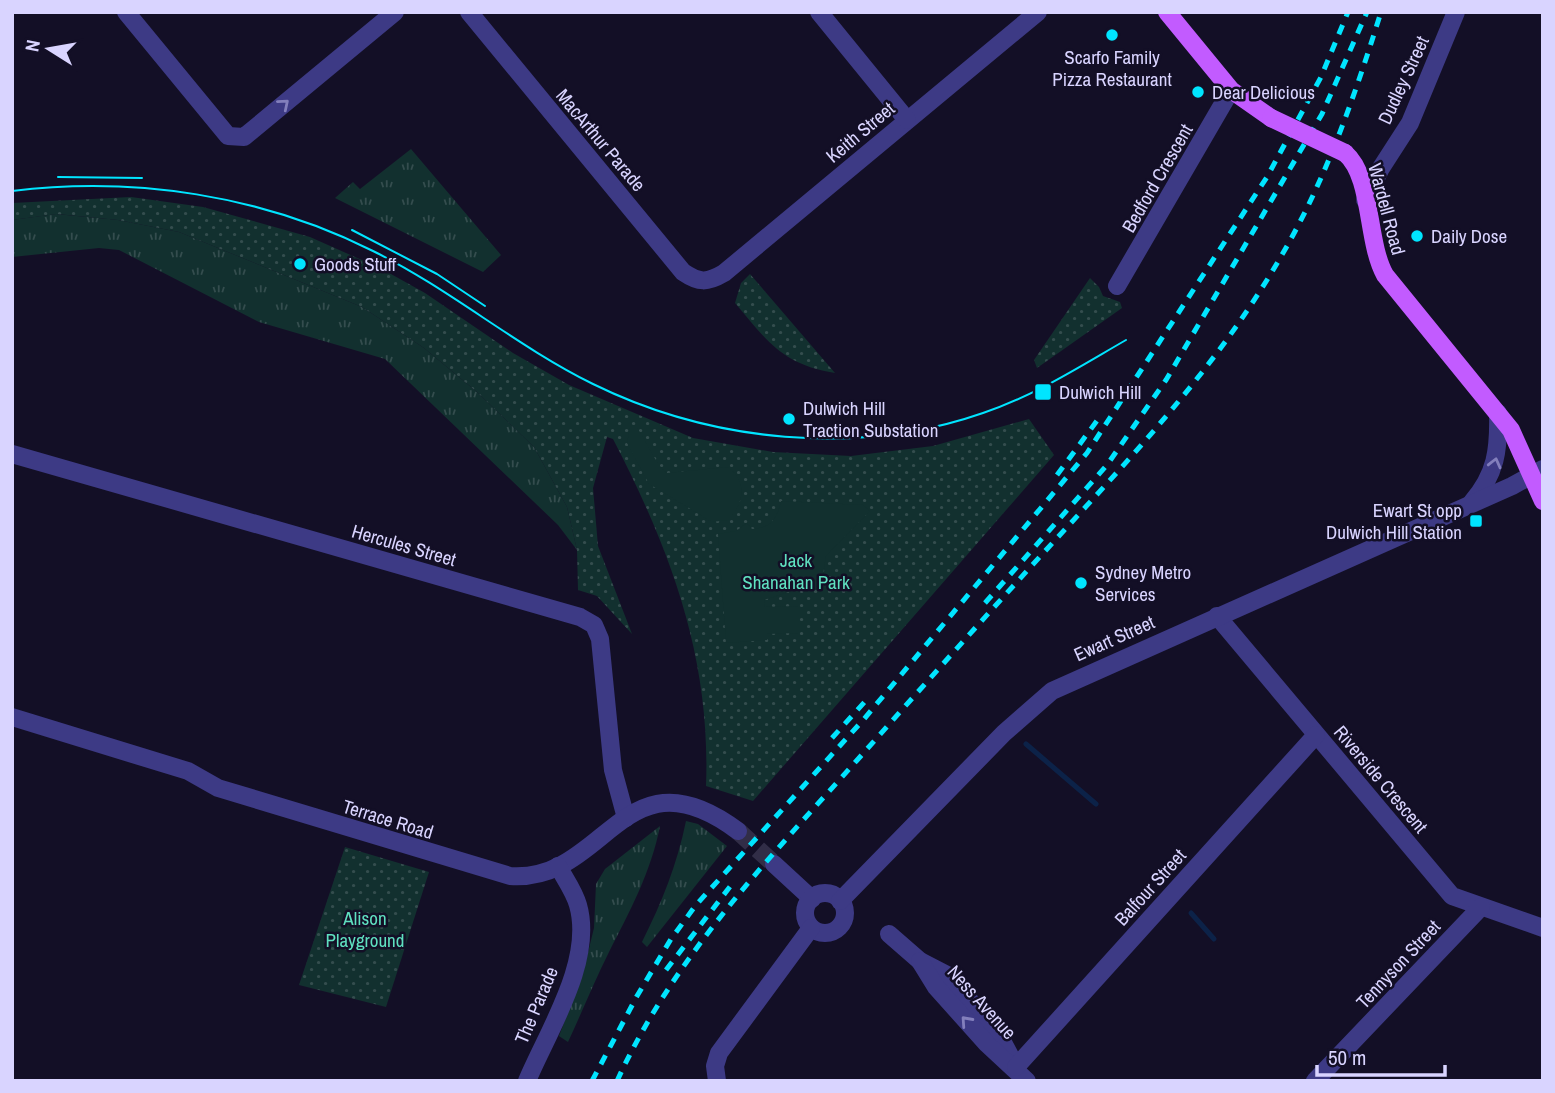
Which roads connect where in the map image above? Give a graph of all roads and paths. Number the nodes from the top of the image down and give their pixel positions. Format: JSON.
{"nodes":[{"id":1,"x":126,"y":12,"type":"edge"},
{"id":2,"x":395,"y":12,"type":"edge"},
{"id":3,"x":469,"y":12,"type":"edge"},
{"id":4,"x":819,"y":12,"type":"edge"},
{"id":5,"x":1038,"y":12,"type":"edge"},
{"id":6,"x":1167,"y":12,"type":"edge"},
{"id":7,"x":1456,"y":12,"type":"edge"},
{"id":8,"x":1231,"y":90,"type":"junction"},
{"id":9,"x":907,"y":120,"type":"junction"},
{"id":10,"x":1365,"y":200,"type":"junction"},
{"id":11,"x":709,"y":282,"type":"joint"},
{"id":12,"x":1118,"y":286,"type":"dead end"},
{"id":13,"x":1499,"y":413,"type":"junction"},
{"id":14,"x":12,"y":454,"type":"edge"},
{"id":15,"x":1538,"y":472,"type":"edge"},
{"id":16,"x":1543,"y":501,"type":"edge"},
{"id":17,"x":1470,"y":504,"type":"junction"},
{"id":18,"x":1217,"y":616,"type":"junction"},
{"id":19,"x":12,"y":717,"type":"edge"},
{"id":20,"x":1316,"y":735,"type":"junction"},
{"id":21,"x":626,"y":818,"type":"junction"},
{"id":22,"x":738,"y":831,"type":"tunnel mouth"},
{"id":23,"x":774,"y":864,"type":"tunnel mouth"},
{"id":24,"x":558,"y":866,"type":"junction"},
{"id":25,"x":811,"y":899,"type":"junction"},
{"id":26,"x":840,"y":901,"type":"junction"},
{"id":27,"x":1481,"y":906,"type":"junction"},
{"id":28,"x":811,"y":928,"type":"junction"},
{"id":29,"x":1543,"y":928,"type":"edge"},
{"id":30,"x":889,"y":934,"type":"dead end"},
{"id":31,"x":1022,"y":1074,"type":"edge"},
{"id":32,"x":527,"y":1081,"type":"edge"},
{"id":33,"x":717,"y":1081,"type":"edge"},
{"id":34,"x":1315,"y":1081,"type":"edge"}],
"edges":[{"from":1,"to":2,"type":"street","one_way":true},
{"from":3,"to":11,"type":"street","name":"MacArthur Parade"},
{"from":4,"to":9,"type":"street"},
{"from":5,"to":9,"type":"street","name":"Keith Street"},
{"from":6,"to":8,"type":"main road","name":"Wardell Road"},
{"from":7,"to":10,"type":"street","name":"Dudley Street"},
{"from":8,"to":10,"type":"main road","name":"Wardell Road","bridge":true},
{"from":8,"to":12,"type":"street","name":"Bedford Crescent"},
{"from":9,"to":11,"type":"street","name":"Keith Street"},
{"from":10,"to":13,"type":"main road","name":"Wardell Road"},
{"from":13,"to":15,"type":"main road","name":"Wardell Road"},
{"from":17,"to":13,"type":"street","one_way":true},
{"from":14,"to":21,"type":"street","name":"Hercules Street"},
{"from":15,"to":16,"type":"main road","name":"Wardell Road"},
{"from":15,"to":17,"type":"street","name":"Ewart Street"},
{"from":17,"to":18,"type":"street","name":"Ewart Street"},
{"from":18,"to":20,"type":"street","name":"Riverside Crescent"},
{"from":18,"to":26,"type":"street","name":"Ewart Street"},
{"from":19,"to":24,"type":"street","name":"Terrace Road"},
{"from":20,"to":27,"type":"street","name":"Riverside Crescent"},
{"from":20,"to":31,"type":"street","name":"Balfour Street"},
{"from":21,"to":22,"type":"street","name":"Terrace Road"},
{"from":21,"to":24,"type":"street","name":"Terrace Road"},
{"from":23,"to":25,"type":"street"},
{"from":24,"to":32,"type":"street","name":"The Parade"},
{"from":25,"to":26,"type":"street"},
{"from":25,"to":28,"type":"street"},
{"from":26,"to":28,"type":"street"},
{"from":27,"to":29,"type":"street","name":"Riverside Crescent"},
{"from":27,"to":34,"type":"street","name":"Tennyson Street"},
{"from":28,"to":33,"type":"street"},
{"from":30,"to":31,"type":"street","name":"Ness Avenue"}]}
